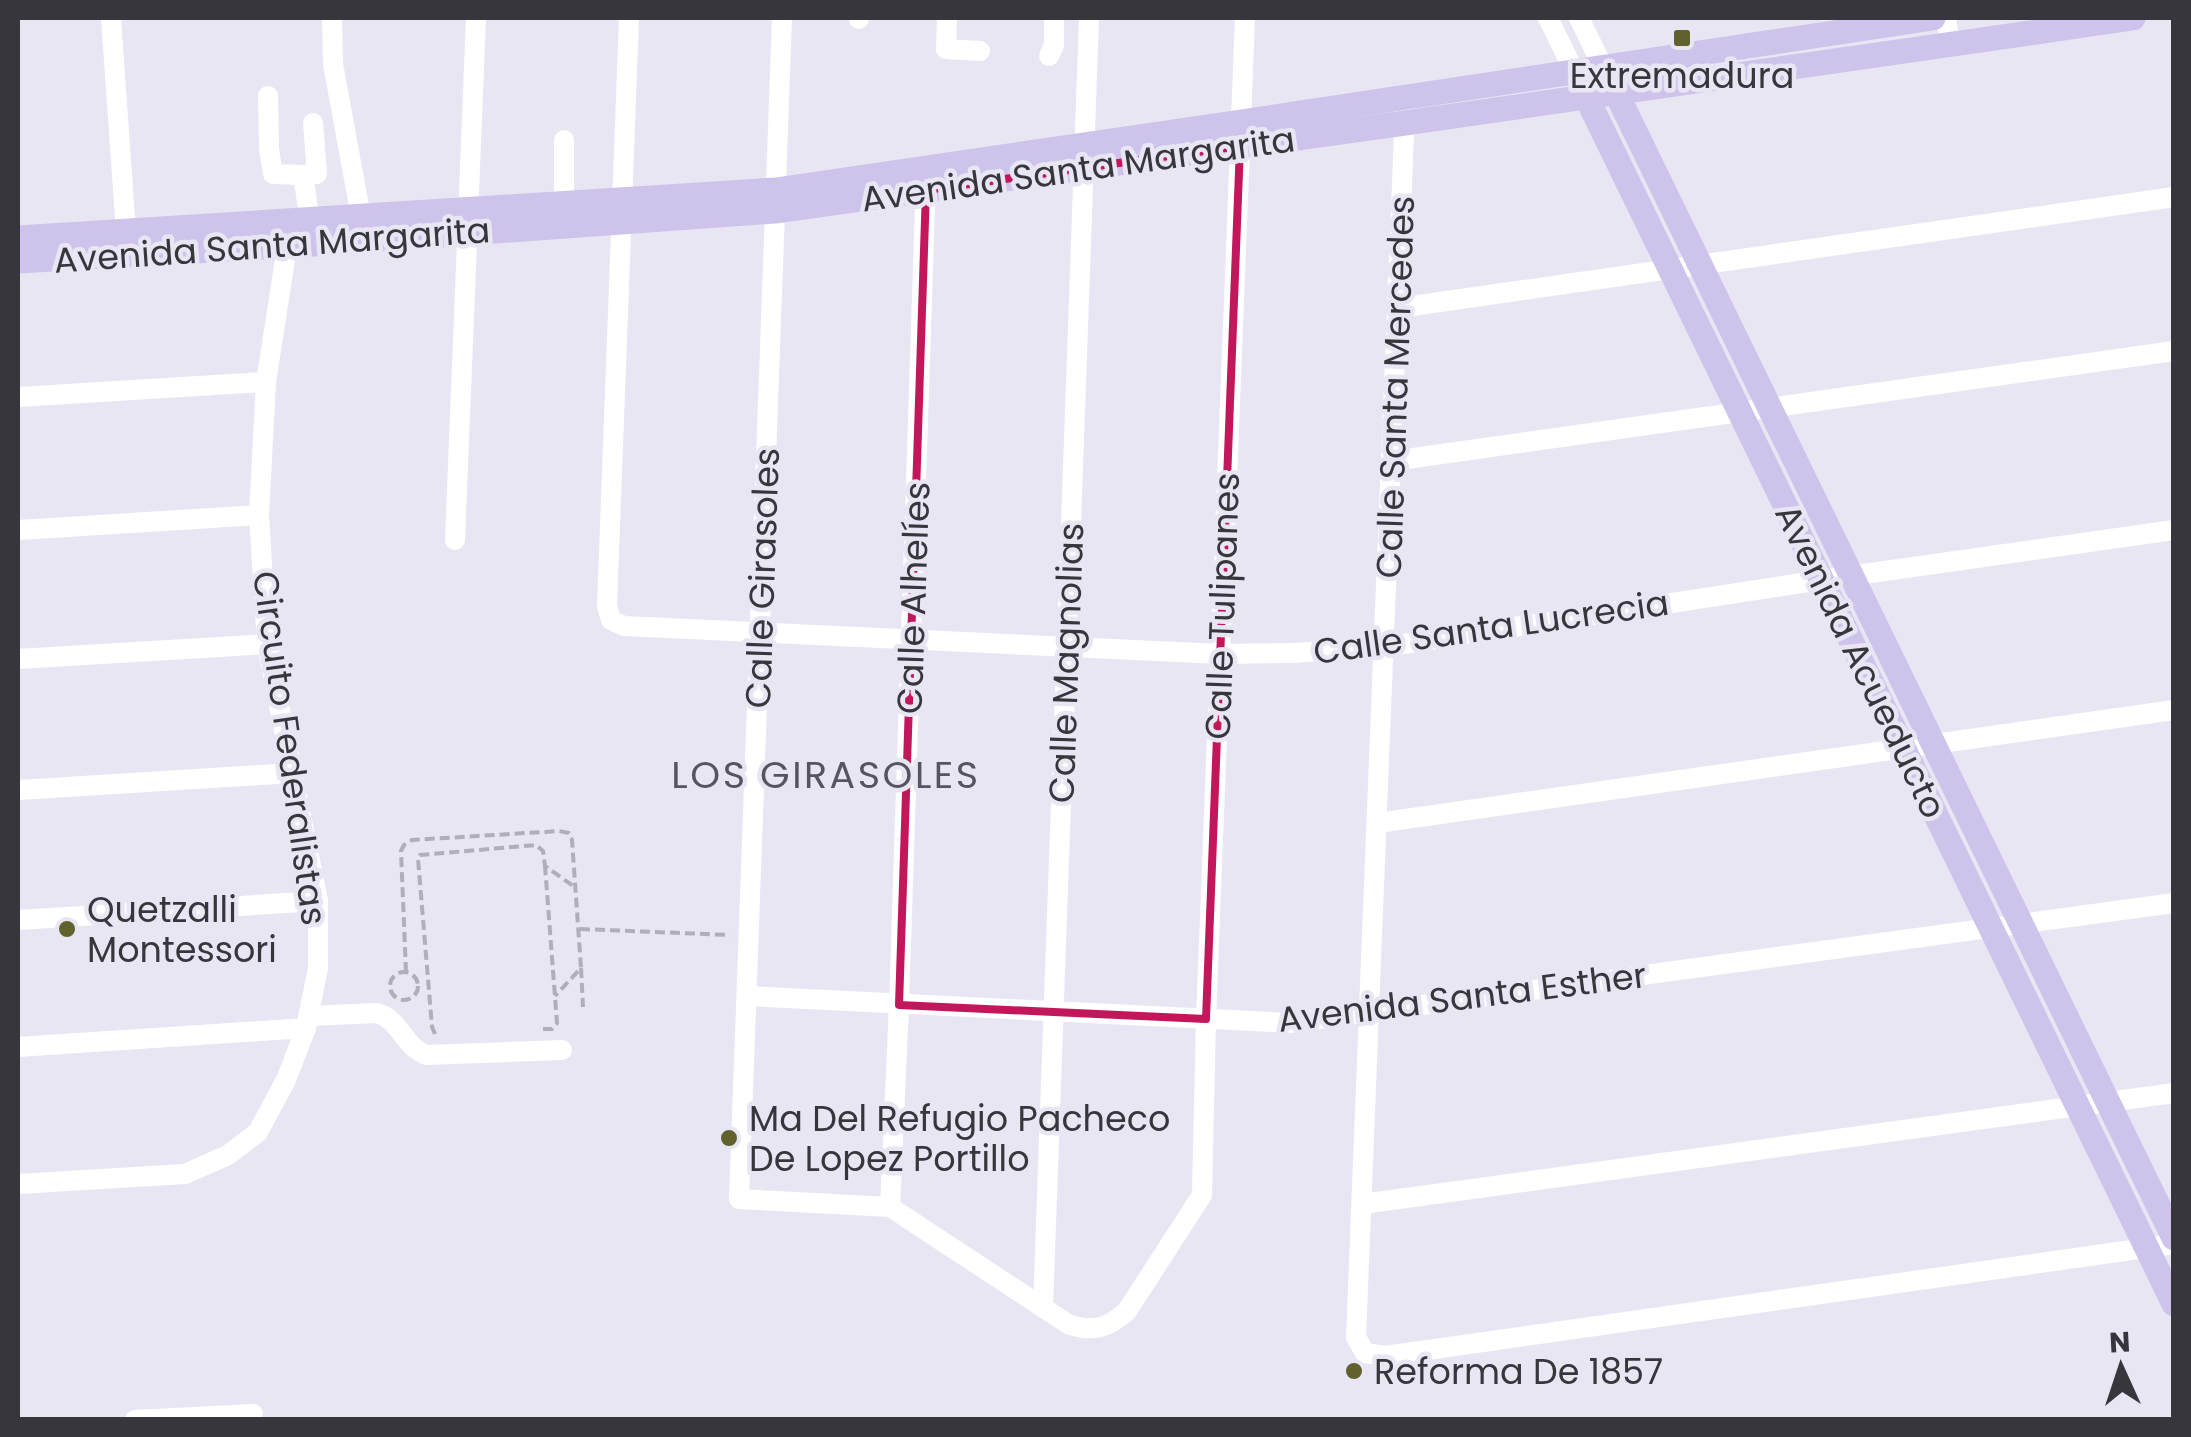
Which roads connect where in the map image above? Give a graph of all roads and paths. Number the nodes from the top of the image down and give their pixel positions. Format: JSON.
{"nodes":[{"id":1,"x":111,"y":18,"type":"edge"},
{"id":2,"x":332,"y":18,"type":"edge"},
{"id":3,"x":476,"y":18,"type":"edge"},
{"id":4,"x":629,"y":18,"type":"edge"},
{"id":5,"x":782,"y":18,"type":"edge"},
{"id":6,"x":947,"y":18,"type":"edge"},
{"id":7,"x":1054,"y":18,"type":"edge"},
{"id":8,"x":1089,"y":18,"type":"edge"},
{"id":9,"x":1245,"y":18,"type":"edge"},
{"id":10,"x":1548,"y":18,"type":"edge"},
{"id":11,"x":1579,"y":18,"type":"edge"},
{"id":12,"x":1946,"y":18,"type":"edge"},
{"id":13,"x":2133,"y":18,"type":"edge"},
{"id":14,"x":1907,"y":19,"type":"edge"},
{"id":15,"x":1950,"y":44,"type":"junction"},
{"id":16,"x":1919,"y":48,"type":"junction"},
{"id":17,"x":980,"y":51,"type":"dead end"},
{"id":18,"x":1049,"y":56,"type":"dead end"},
{"id":19,"x":1603,"y":67,"type":"junction"},
{"id":20,"x":1574,"y":71,"type":"junction"},
{"id":21,"x":1616,"y":92,"type":"junction"},
{"id":22,"x":268,"y":96,"type":"dead end"},
{"id":23,"x":1404,"y":96,"type":"junction"},
{"id":24,"x":1586,"y":96,"type":"junction"},
{"id":25,"x":313,"y":123,"type":"dead end"},
{"id":26,"x":1405,"y":123,"type":"junction"},
{"id":27,"x":1240,"y":134,"type":"junction"},
{"id":28,"x":564,"y":140,"type":"dead end"},
{"id":29,"x":1084,"y":156,"type":"junction"},
{"id":30,"x":303,"y":175,"type":"junction"},
{"id":31,"x":926,"y":179,"type":"junction"},
{"id":32,"x":2174,"y":198,"type":"edge"},
{"id":33,"x":775,"y":200,"type":"junction"},
{"id":34,"x":564,"y":204,"type":"junction"},
{"id":35,"x":621,"y":211,"type":"junction"},
{"id":36,"x":361,"y":218,"type":"junction"},
{"id":37,"x":468,"y":222,"type":"junction"},
{"id":38,"x":295,"y":230,"type":"junction"},
{"id":39,"x":126,"y":232,"type":"junction"},
{"id":40,"x":18,"y":238,"type":"edge"},
{"id":41,"x":18,"y":262,"type":"edge"},
{"id":42,"x":1700,"y":265,"type":"junction"},
{"id":43,"x":1670,"y":269,"type":"junction"},
{"id":44,"x":1398,"y":308,"type":"junction"},
{"id":45,"x":2174,"y":351,"type":"edge"},
{"id":46,"x":266,"y":382,"type":"junction"},
{"id":47,"x":18,"y":397,"type":"edge"},
{"id":48,"x":1770,"y":408,"type":"junction"},
{"id":49,"x":1740,"y":412,"type":"junction"},
{"id":50,"x":1392,"y":462,"type":"junction"},
{"id":51,"x":259,"y":515,"type":"junction"},
{"id":52,"x":18,"y":530,"type":"edge"},
{"id":53,"x":2174,"y":530,"type":"edge"},
{"id":54,"x":455,"y":540,"type":"dead end"},
{"id":55,"x":1851,"y":576,"type":"junction"},
{"id":56,"x":1821,"y":580,"type":"junction"},
{"id":57,"x":760,"y":634,"type":"junction"},
{"id":58,"x":911,"y":640,"type":"junction"},
{"id":59,"x":267,"y":644,"type":"junction"},
{"id":60,"x":1066,"y":647,"type":"junction"},
{"id":61,"x":1384,"y":647,"type":"junction"},
{"id":62,"x":1220,"y":654,"type":"junction"},
{"id":63,"x":18,"y":659,"type":"edge"},
{"id":64,"x":2174,"y":710,"type":"edge"},
{"id":65,"x":1933,"y":744,"type":"junction"},
{"id":66,"x":1903,"y":748,"type":"junction"},
{"id":67,"x":292,"y":774,"type":"junction"},
{"id":68,"x":18,"y":790,"type":"edge"},
{"id":69,"x":1377,"y":823,"type":"junction"},
{"id":70,"x":545,"y":866,"type":"junction"},
{"id":71,"x":576,"y":888,"type":"junction"},
{"id":72,"x":318,"y":901,"type":"junction"},
{"id":73,"x":2174,"y":903,"type":"edge"},
{"id":74,"x":18,"y":920,"type":"edge"},
{"id":75,"x":2021,"y":924,"type":"junction"},
{"id":76,"x":1991,"y":928,"type":"junction"},
{"id":77,"x":580,"y":929,"type":"junction"},
{"id":78,"x":749,"y":936,"type":"junction"},
{"id":79,"x":581,"y":968,"type":"junction"},
{"id":80,"x":406,"y":972,"type":"junction"},
{"id":81,"x":555,"y":996,"type":"junction"},
{"id":82,"x":747,"y":996,"type":"junction"},
{"id":83,"x":900,"y":1005,"type":"junction"},
{"id":84,"x":583,"y":1007,"type":"dead end"},
{"id":85,"x":1053,"y":1012,"type":"junction"},
{"id":86,"x":1369,"y":1014,"type":"junction"},
{"id":87,"x":1206,"y":1019,"type":"junction"},
{"id":88,"x":307,"y":1022,"type":"junction"},
{"id":89,"x":532,"y":1030,"type":"dead end"},
{"id":90,"x":437,"y":1036,"type":"dead end"},
{"id":91,"x":18,"y":1048,"type":"edge"},
{"id":92,"x":562,"y":1050,"type":"dead end"},
{"id":93,"x":2174,"y":1093,"type":"edge"},
{"id":94,"x":2107,"y":1102,"type":"junction"},
{"id":95,"x":2077,"y":1106,"type":"junction"},
{"id":96,"x":18,"y":1184,"type":"edge"},
{"id":97,"x":1362,"y":1204,"type":"junction"},
{"id":98,"x":890,"y":1207,"type":"junction"},
{"id":99,"x":2174,"y":1241,"type":"edge"},
{"id":100,"x":2146,"y":1248,"type":"junction"},
{"id":101,"x":2174,"y":1304,"type":"edge"},
{"id":102,"x":1043,"y":1308,"type":"junction"},
{"id":103,"x":253,"y":1414,"type":"dead end"},
{"id":104,"x":135,"y":1420,"type":"edge"}],
"edges":[{"from":1,"to":39,"type":"street"},
{"from":2,"to":36,"type":"street"},
{"from":3,"to":37,"type":"street"},
{"from":4,"to":35,"type":"street"},
{"from":5,"to":33,"type":"street","name":"Calle Girasoles"},
{"from":6,"to":17,"type":"street"},
{"from":7,"to":18,"type":"street"},
{"from":8,"to":29,"type":"street","name":"Calle Magnolias"},
{"from":9,"to":27,"type":"street","name":"Calle Tulipanes"},
{"from":10,"to":20,"type":"street","name":"Avenida Acueducto"},
{"from":11,"to":19,"type":"street","name":"Avenida Acueducto"},
{"from":12,"to":15,"type":"street"},
{"from":13,"to":15,"type":"main road","name":"Avenida Santa Margarita"},
{"from":14,"to":16,"type":"street"},
{"from":14,"to":19,"type":"main road","name":"Avenida Santa Margarita"},
{"from":15,"to":16,"type":"main road","name":"Avenida Santa Margarita"},
{"from":16,"to":21,"type":"main road","name":"Avenida Santa Margarita"},
{"from":19,"to":20,"type":"main road","name":"Avenida Santa Margarita"},
{"from":19,"to":21,"type":"main road","name":"Avenida Acueducto"},
{"from":20,"to":23,"type":"main road","name":"Avenida Santa Margarita"},
{"from":20,"to":24,"type":"main road","name":"Avenida Acueducto"},
{"from":21,"to":24,"type":"main road","name":"Avenida Santa Margarita"},
{"from":21,"to":42,"type":"main road","name":"Avenida Acueducto"},
{"from":22,"to":30,"type":"street"},
{"from":23,"to":26,"type":"street","name":"Calle Santa Mercedes"},
{"from":23,"to":27,"type":"main road","name":"Avenida Santa Margarita"},
{"from":24,"to":26,"type":"main road","name":"Avenida Santa Margarita"},
{"from":24,"to":43,"type":"main road","name":"Avenida Acueducto"},
{"from":25,"to":30,"type":"street"},
{"from":26,"to":27,"type":"main road","name":"Avenida Santa Margarita"},
{"from":26,"to":44,"type":"street","name":"Calle Santa Mercedes"},
{"from":27,"to":29,"type":"main road","name":"Avenida Santa Margarita"},
{"from":27,"to":62,"type":"street","name":"Calle Tulipanes"},
{"from":28,"to":34,"type":"street"},
{"from":29,"to":31,"type":"main road","name":"Avenida Santa Margarita"},
{"from":29,"to":60,"type":"street","name":"Calle Magnolias"},
{"from":30,"to":38,"type":"street","name":"Circuito Federalistas"},
{"from":31,"to":33,"type":"main road","name":"Avenida Santa Margarita"},
{"from":31,"to":58,"type":"street","name":"Calle Alhelíes"},
{"from":32,"to":42,"type":"street"},
{"from":33,"to":35,"type":"main road","name":"Avenida Santa Margarita"},
{"from":33,"to":57,"type":"street","name":"Calle Girasoles"},
{"from":34,"to":35,"type":"main road","name":"Avenida Santa Margarita"},
{"from":34,"to":37,"type":"main road","name":"Avenida Santa Margarita"},
{"from":35,"to":37,"type":"main road","name":"Avenida Santa Margarita"},
{"from":35,"to":57,"type":"street","name":"Calle Santa Lucrecia"},
{"from":36,"to":37,"type":"main road","name":"Avenida Santa Margarita"},
{"from":36,"to":38,"type":"main road","name":"Avenida Santa Margarita"},
{"from":37,"to":38,"type":"main road","name":"Avenida Santa Margarita"},
{"from":37,"to":54,"type":"street"},
{"from":38,"to":39,"type":"main road","name":"Avenida Santa Margarita"},
{"from":38,"to":41,"type":"main road","name":"Avenida Santa Margarita"},
{"from":38,"to":46,"type":"street","name":"Circuito Federalistas"},
{"from":39,"to":40,"type":"main road","name":"Avenida Santa Margarita"},
{"from":42,"to":43,"type":"street"},
{"from":42,"to":48,"type":"main road","name":"Avenida Acueducto"},
{"from":43,"to":44,"type":"street"},
{"from":43,"to":49,"type":"main road","name":"Avenida Acueducto"},
{"from":44,"to":50,"type":"street","name":"Calle Santa Mercedes"},
{"from":45,"to":48,"type":"street"},
{"from":46,"to":47,"type":"street"},
{"from":46,"to":51,"type":"street","name":"Circuito Federalistas"},
{"from":48,"to":49,"type":"street"},
{"from":48,"to":55,"type":"main road","name":"Avenida Acueducto"},
{"from":49,"to":50,"type":"street"},
{"from":49,"to":56,"type":"main road","name":"Avenida Acueducto"},
{"from":50,"to":61,"type":"street","name":"Calle Santa Mercedes"},
{"from":51,"to":52,"type":"street"},
{"from":51,"to":59,"type":"street","name":"Circuito Federalistas"},
{"from":53,"to":55,"type":"street","name":"Calle Santa Lucrecia"},
{"from":55,"to":56,"type":"street","name":"Calle Santa Lucrecia"},
{"from":55,"to":65,"type":"main road","name":"Avenida Acueducto"},
{"from":56,"to":61,"type":"street","name":"Calle Santa Lucrecia"},
{"from":56,"to":66,"type":"main road","name":"Avenida Acueducto"},
{"from":57,"to":58,"type":"street","name":"Calle Santa Lucrecia"},
{"from":57,"to":78,"type":"street","name":"Calle Girasoles"},
{"from":58,"to":60,"type":"street","name":"Calle Santa Lucrecia"},
{"from":58,"to":83,"type":"street","name":"Calle Alhelíes"},
{"from":59,"to":63,"type":"street"},
{"from":59,"to":67,"type":"street","name":"Circuito Federalistas"},
{"from":60,"to":62,"type":"street","name":"Calle Santa Lucrecia"},
{"from":60,"to":85,"type":"street","name":"Calle Magnolias"},
{"from":61,"to":62,"type":"street","name":"Calle Santa Lucrecia"},
{"from":61,"to":69,"type":"street","name":"Calle Santa Mercedes"},
{"from":62,"to":87,"type":"street","name":"Calle Tulipanes"},
{"from":64,"to":65,"type":"street"},
{"from":65,"to":66,"type":"street"},
{"from":65,"to":75,"type":"main road","name":"Avenida Acueducto"},
{"from":66,"to":69,"type":"street"},
{"from":66,"to":76,"type":"main road","name":"Avenida Acueducto"},
{"from":67,"to":68,"type":"street"},
{"from":67,"to":72,"type":"street","name":"Circuito Federalistas"},
{"from":69,"to":86,"type":"street","name":"Calle Santa Mercedes"},
{"from":70,"to":71,"type":"path"},
{"from":70,"to":81,"type":"path"},
{"from":70,"to":90,"type":"path"},
{"from":71,"to":77,"type":"path"},
{"from":71,"to":80,"type":"path"},
{"from":72,"to":74,"type":"street"},
{"from":72,"to":88,"type":"street","name":"Circuito Federalistas"},
{"from":73,"to":75,"type":"street","name":"Avenida Santa Esther"},
{"from":75,"to":76,"type":"street","name":"Avenida Santa Esther"},
{"from":75,"to":94,"type":"main road","name":"Avenida Acueducto"},
{"from":76,"to":86,"type":"street","name":"Avenida Santa Esther"},
{"from":76,"to":95,"type":"main road","name":"Avenida Acueducto"},
{"from":77,"to":78,"type":"path"},
{"from":77,"to":79,"type":"path"},
{"from":78,"to":82,"type":"street","name":"Calle Girasoles"},
{"from":79,"to":81,"type":"path"},
{"from":79,"to":84,"type":"path"},
{"from":80,"to":80,"type":"path"},
{"from":81,"to":89,"type":"path"},
{"from":82,"to":83,"type":"street","name":"Avenida Santa Esther"},
{"from":82,"to":98,"type":"street","name":"Calle Girasoles"},
{"from":83,"to":85,"type":"street","name":"Avenida Santa Esther"},
{"from":83,"to":98,"type":"street","name":"Calle Alhelíes"},
{"from":85,"to":87,"type":"street","name":"Avenida Santa Esther"},
{"from":85,"to":102,"type":"street","name":"Calle Magnolias"},
{"from":86,"to":87,"type":"street","name":"Avenida Santa Esther"},
{"from":86,"to":97,"type":"street","name":"Calle Santa Mercedes"},
{"from":87,"to":102,"type":"street","name":"Calle Tulipanes"},
{"from":88,"to":91,"type":"street"},
{"from":88,"to":92,"type":"street"},
{"from":88,"to":96,"type":"street","name":"Circuito Federalistas"},
{"from":93,"to":94,"type":"street"},
{"from":94,"to":95,"type":"street"},
{"from":94,"to":99,"type":"main road","name":"Avenida Acueducto"},
{"from":95,"to":97,"type":"street"},
{"from":95,"to":100,"type":"main road","name":"Avenida Acueducto"},
{"from":97,"to":100,"type":"street","name":"Calle Santa Mercedes"},
{"from":98,"to":102,"type":"street"},
{"from":99,"to":100,"type":"street"},
{"from":100,"to":101,"type":"main road","name":"Avenida Acueducto"},
{"from":103,"to":104,"type":"street"}]}
